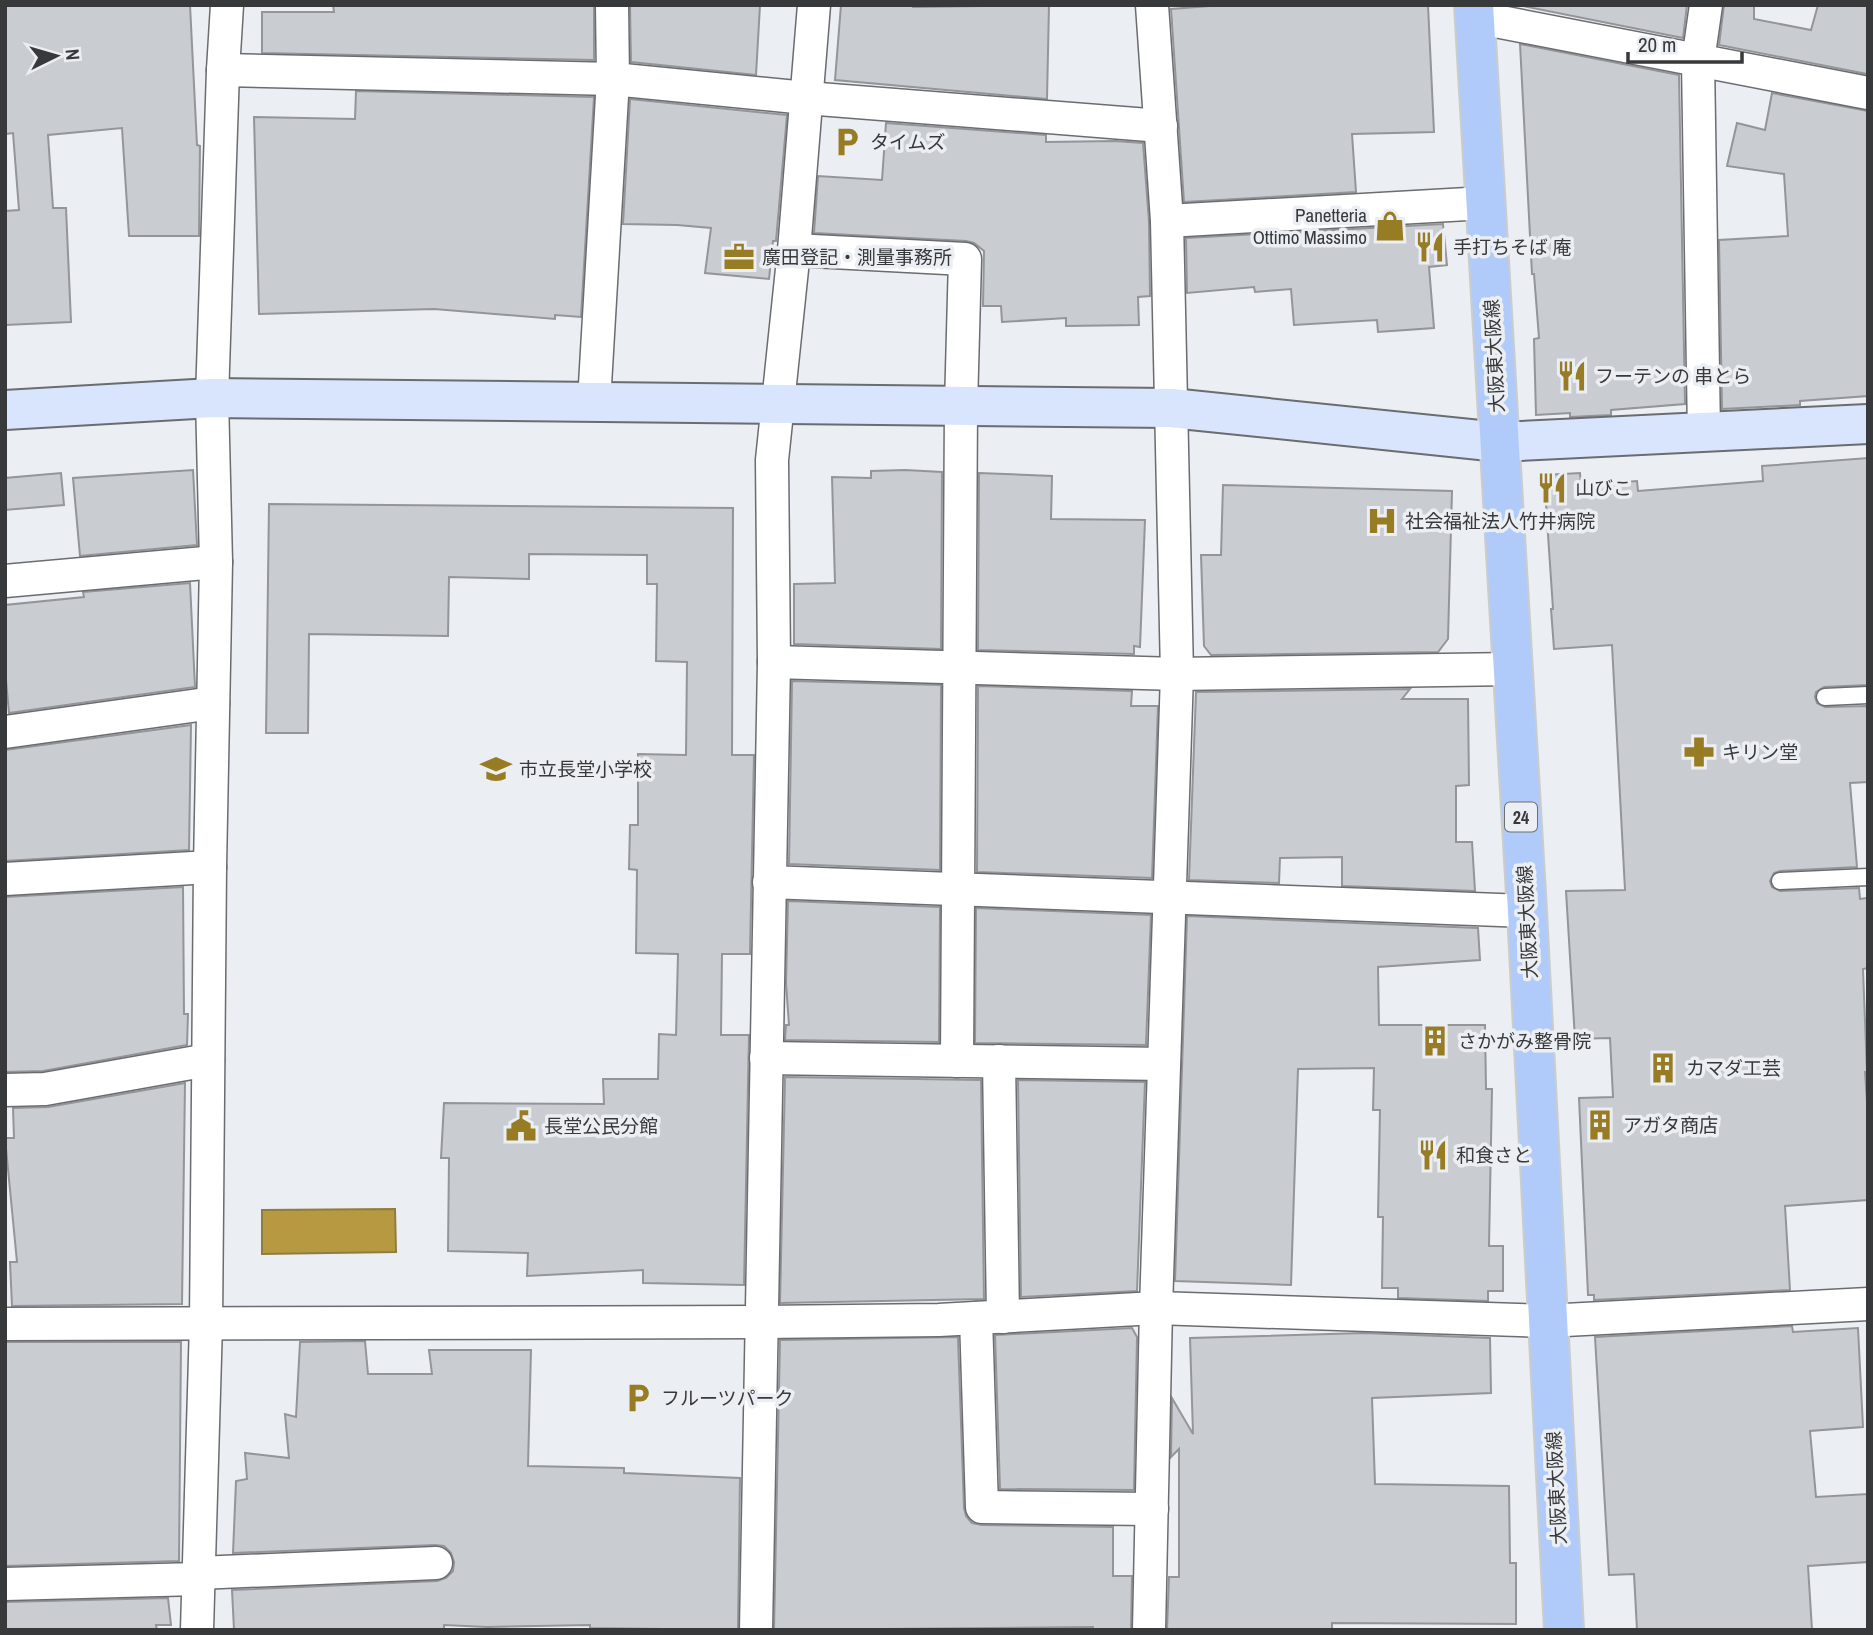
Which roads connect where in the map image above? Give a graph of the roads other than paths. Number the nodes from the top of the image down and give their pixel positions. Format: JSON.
{"nodes":[{"id":1,"x":227,"y":5,"type":"edge"},
{"id":2,"x":612,"y":5,"type":"edge"},
{"id":3,"x":814,"y":5,"type":"edge"},
{"id":4,"x":1152,"y":5,"type":"edge"},
{"id":5,"x":1706,"y":5,"type":"edge"},
{"id":6,"x":1474,"y":11,"type":"edge"},
{"id":7,"x":1698,"y":61,"type":"junction"},
{"id":8,"x":223,"y":70,"type":"junction"},
{"id":9,"x":613,"y":79,"type":"junction"},
{"id":10,"x":1868,"y":93,"type":"edge"},
{"id":11,"x":806,"y":98,"type":"junction"},
{"id":12,"x":1161,"y":127,"type":"junction"},
{"id":13,"x":1485,"y":203,"type":"junction"},
{"id":14,"x":1167,"y":221,"type":"junction"},
{"id":15,"x":794,"y":250,"type":"junction"},
{"id":16,"x":212,"y":398,"type":"junction"},
{"id":17,"x":594,"y":402,"type":"junction"},
{"id":18,"x":778,"y":404,"type":"junction"},
{"id":19,"x":961,"y":406,"type":"junction"},
{"id":20,"x":1171,"y":408,"type":"junction"},
{"id":21,"x":5,"y":410,"type":"edge"},
{"id":22,"x":1868,"y":424,"type":"edge"},
{"id":23,"x":1704,"y":434,"type":"junction"},
{"id":24,"x":1499,"y":442,"type":"junction"},
{"id":25,"x":216,"y":562,"type":"junction"},
{"id":26,"x":5,"y":581,"type":"edge"},
{"id":27,"x":774,"y":662,"type":"junction"},
{"id":28,"x":958,"y":666,"type":"junction"},
{"id":29,"x":1513,"y":669,"type":"junction"},
{"id":30,"x":1177,"y":674,"type":"junction"},
{"id":31,"x":1868,"y":695,"type":"edge"},
{"id":32,"x":1825,"y":696,"type":"dead end"},
{"id":33,"x":213,"y":704,"type":"junction"},
{"id":34,"x":5,"y":733,"type":"edge"},
{"id":35,"x":210,"y":867,"type":"junction"},
{"id":36,"x":1868,"y":877,"type":"edge"},
{"id":37,"x":5,"y":878,"type":"edge"},
{"id":38,"x":1780,"y":881,"type":"dead end"},
{"id":39,"x":769,"y":882,"type":"junction"},
{"id":40,"x":957,"y":889,"type":"junction"},
{"id":41,"x":1169,"y":898,"type":"junction"},
{"id":42,"x":1527,"y":911,"type":"junction"},
{"id":43,"x":766,"y":1058,"type":"junction"},
{"id":44,"x":208,"y":1060,"type":"junction"},
{"id":45,"x":957,"y":1061,"type":"junction"},
{"id":46,"x":999,"y":1061,"type":"junction"},
{"id":47,"x":1164,"y":1064,"type":"junction"},
{"id":48,"x":5,"y":1090,"type":"edge"},
{"id":49,"x":1868,"y":1304,"type":"edge"},
{"id":50,"x":1156,"y":1308,"type":"junction"},
{"id":51,"x":990,"y":1317,"type":"junction"},
{"id":52,"x":1546,"y":1321,"type":"junction"},
{"id":53,"x":761,"y":1322,"type":"junction"},
{"id":54,"x":5,"y":1324,"type":"edge"},
{"id":55,"x":206,"y":1324,"type":"junction"},
{"id":56,"x":1152,"y":1509,"type":"junction"},
{"id":57,"x":436,"y":1563,"type":"dead end"},
{"id":58,"x":198,"y":1576,"type":"junction"},
{"id":59,"x":5,"y":1584,"type":"edge"},
{"id":60,"x":197,"y":1630,"type":"edge"},
{"id":61,"x":756,"y":1630,"type":"edge"},
{"id":62,"x":1149,"y":1630,"type":"edge"},
{"id":63,"x":1564,"y":1630,"type":"edge"}],
"edges":[{"from":1,"to":8,"type":"street"},
{"from":2,"to":9,"type":"street"},
{"from":3,"to":11,"type":"street"},
{"from":4,"to":12,"type":"street"},
{"from":5,"to":7,"type":"street"},
{"from":6,"to":7,"type":"street"},
{"from":6,"to":13,"type":"main road","name":"大阪東大阪線","number":"24"},
{"from":7,"to":10,"type":"street"},
{"from":7,"to":23,"type":"street"},
{"from":8,"to":9,"type":"street"},
{"from":8,"to":16,"type":"street"},
{"from":9,"to":11,"type":"street"},
{"from":9,"to":17,"type":"street"},
{"from":11,"to":12,"type":"street"},
{"from":11,"to":15,"type":"street"},
{"from":12,"to":14,"type":"street"},
{"from":13,"to":14,"type":"street"},
{"from":13,"to":24,"type":"main road","name":"大阪東大阪線","number":"24"},
{"from":14,"to":20,"type":"street"},
{"from":15,"to":18,"type":"street"},
{"from":15,"to":19,"type":"street"},
{"from":16,"to":17,"type":"street"},
{"from":16,"to":21,"type":"street"},
{"from":16,"to":25,"type":"street"},
{"from":17,"to":18,"type":"street"},
{"from":18,"to":19,"type":"street"},
{"from":18,"to":27,"type":"street"},
{"from":19,"to":20,"type":"street"},
{"from":19,"to":28,"type":"street"},
{"from":20,"to":24,"type":"street"},
{"from":20,"to":30,"type":"street"},
{"from":22,"to":23,"type":"street"},
{"from":23,"to":24,"type":"street"},
{"from":24,"to":29,"type":"main road","name":"大阪東大阪線","number":"24"},
{"from":25,"to":26,"type":"street"},
{"from":25,"to":33,"type":"street"},
{"from":27,"to":28,"type":"street"},
{"from":27,"to":39,"type":"street"},
{"from":28,"to":30,"type":"street"},
{"from":28,"to":40,"type":"street"},
{"from":29,"to":30,"type":"street"},
{"from":29,"to":42,"type":"main road","name":"大阪東大阪線","number":"24"},
{"from":30,"to":41,"type":"street"},
{"from":31,"to":32,"type":"lane"},
{"from":33,"to":34,"type":"street"},
{"from":33,"to":35,"type":"street"},
{"from":35,"to":37,"type":"street"},
{"from":35,"to":44,"type":"street"},
{"from":36,"to":38,"type":"lane"},
{"from":39,"to":40,"type":"street"},
{"from":39,"to":43,"type":"street"},
{"from":40,"to":41,"type":"street"},
{"from":40,"to":45,"type":"street"},
{"from":41,"to":42,"type":"street"},
{"from":41,"to":47,"type":"street"},
{"from":42,"to":52,"type":"main road","name":"大阪東大阪線","number":"24"},
{"from":43,"to":45,"type":"street"},
{"from":43,"to":53,"type":"street"},
{"from":44,"to":48,"type":"street"},
{"from":44,"to":55,"type":"street"},
{"from":45,"to":46,"type":"street"},
{"from":46,"to":47,"type":"street"},
{"from":46,"to":51,"type":"street"},
{"from":47,"to":50,"type":"street"},
{"from":49,"to":52,"type":"street"},
{"from":50,"to":51,"type":"street"},
{"from":50,"to":52,"type":"street"},
{"from":50,"to":56,"type":"street"},
{"from":51,"to":53,"type":"street"},
{"from":51,"to":56,"type":"street"},
{"from":52,"to":63,"type":"main road","name":"大阪東大阪線","number":"24"},
{"from":53,"to":55,"type":"street"},
{"from":53,"to":61,"type":"street"},
{"from":54,"to":55,"type":"street"},
{"from":55,"to":58,"type":"street"},
{"from":56,"to":62,"type":"street"},
{"from":57,"to":58,"type":"street"},
{"from":58,"to":59,"type":"street"},
{"from":58,"to":60,"type":"street"}]}
